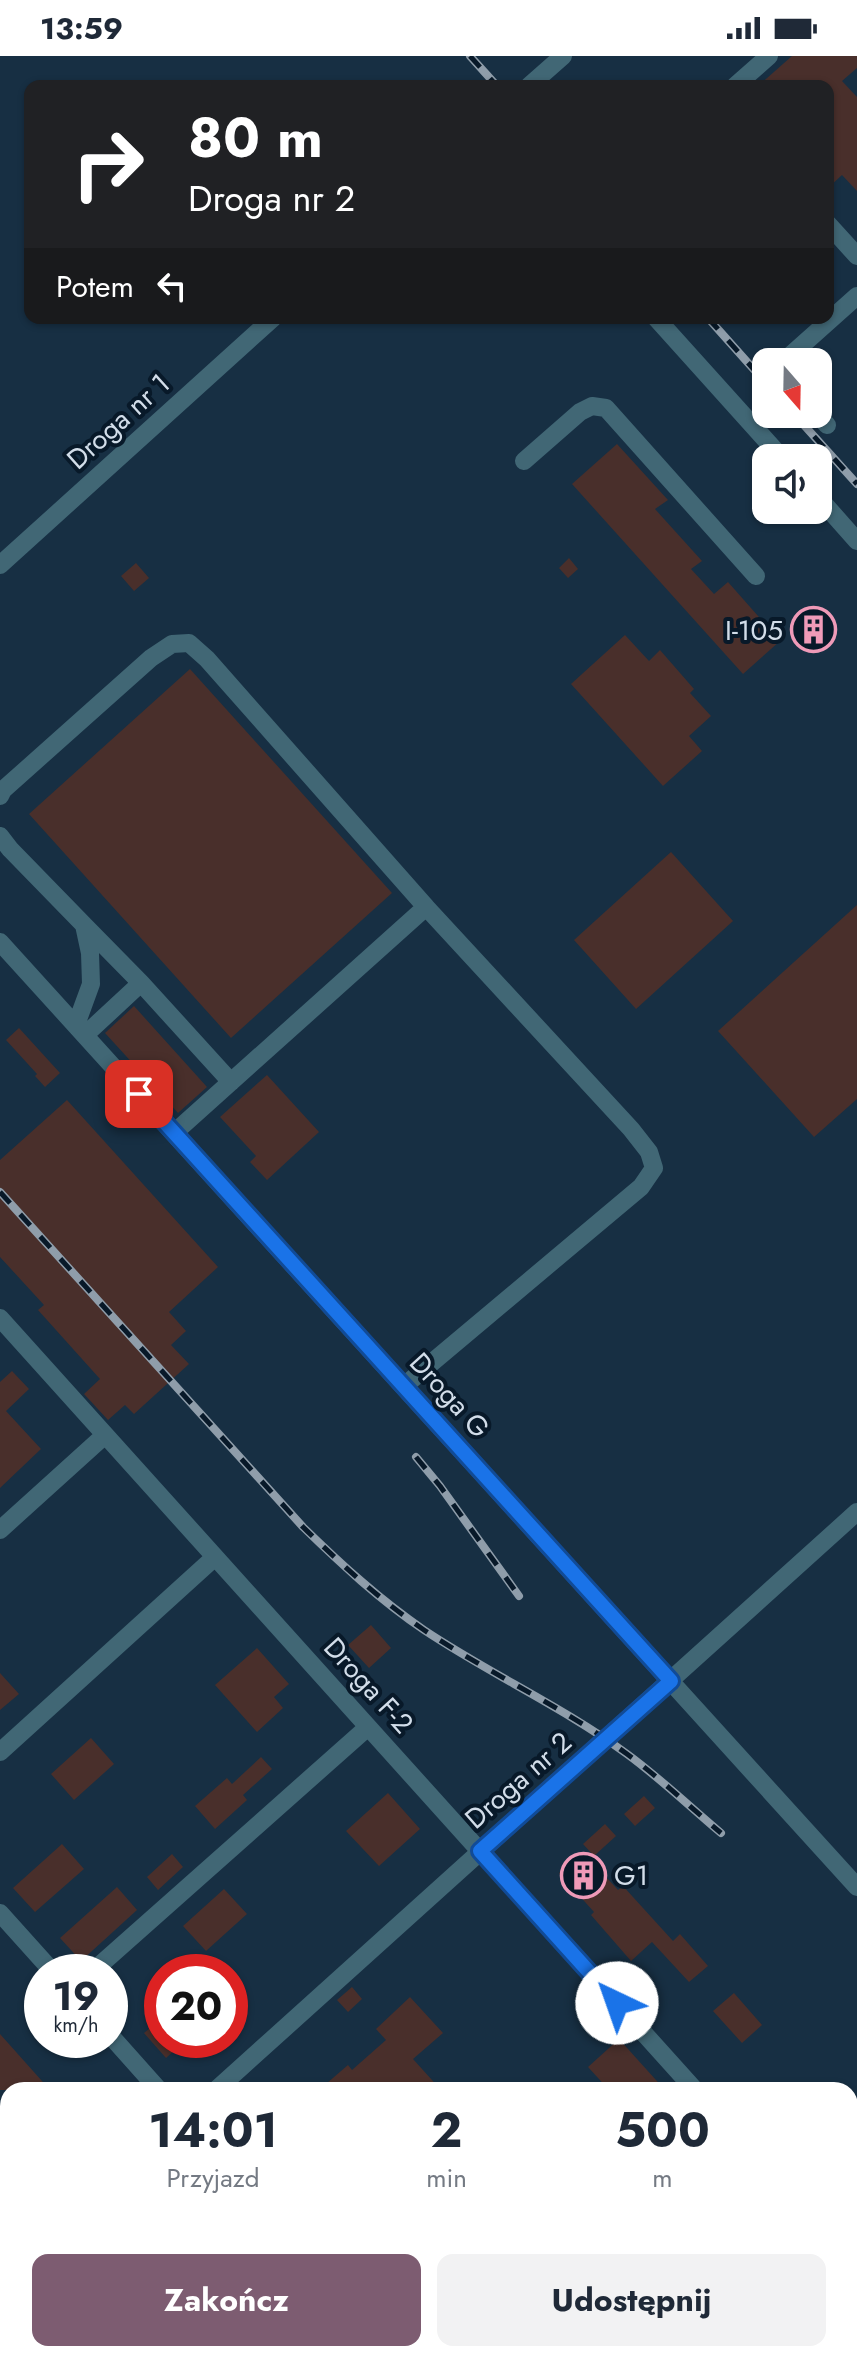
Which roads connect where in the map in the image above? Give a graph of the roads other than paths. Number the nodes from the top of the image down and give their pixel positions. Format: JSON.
{"nodes":[{"id":1,"x":563,"y":56,"type":"edge"},
{"id":2,"x":769,"y":56,"type":"edge"},
{"id":3,"x":536,"y":80,"type":"edge"},
{"id":4,"x":742,"y":80,"type":"edge"},
{"id":5,"x":834,"y":231,"type":"edge"},
{"id":6,"x":857,"y":256,"type":"edge"},
{"id":7,"x":857,"y":296,"type":"edge"},
{"id":8,"x":834,"y":317,"type":"edge"},
{"id":9,"x":266,"y":324,"type":"edge"},
{"id":10,"x":661,"y":324,"type":"edge"},
{"id":11,"x":826,"y":324,"type":"edge"},
{"id":12,"x":799,"y":348,"type":"edge"},
{"id":13,"x":769,"y":444,"type":"edge"},
{"id":14,"x":524,"y":461,"type":"dead end"},
{"id":15,"x":832,"y":513,"type":"edge"},
{"id":16,"x":857,"y":541,"type":"edge"},
{"id":17,"x":0,"y":565,"type":"edge"},
{"id":18,"x":756,"y":576,"type":"dead end"},
{"id":19,"x":0,"y":796,"type":"edge"},
{"id":20,"x":0,"y":836,"type":"edge"},
{"id":21,"x":426,"y":907,"type":"junction"},
{"id":22,"x":84,"y":925,"type":"junction"},
{"id":23,"x":0,"y":942,"type":"edge"},
{"id":24,"x":141,"y":983,"type":"junction"},
{"id":25,"x":80,"y":1030,"type":"junction"},
{"id":26,"x":231,"y":1082,"type":"junction"},
{"id":27,"x":174,"y":1133,"type":"junction"},
{"id":28,"x":0,"y":1318,"type":"edge"},
{"id":29,"x":404,"y":1386,"type":"junction"},
{"id":30,"x":105,"y":1435,"type":"junction"},
{"id":31,"x":857,"y":1512,"type":"edge"},
{"id":32,"x":0,"y":1530,"type":"edge"},
{"id":33,"x":215,"y":1557,"type":"junction"},
{"id":34,"x":671,"y":1681,"type":"junction"},
{"id":35,"x":368,"y":1727,"type":"junction"},
{"id":36,"x":0,"y":1752,"type":"edge"},
{"id":37,"x":480,"y":1851,"type":"junction"},
{"id":38,"x":857,"y":1887,"type":"edge"},
{"id":39,"x":0,"y":1913,"type":"edge"},
{"id":40,"x":37,"y":1954,"type":"edge"},
{"id":41,"x":112,"y":1954,"type":"edge"},
{"id":42,"x":128,"y":2055,"type":"edge"},
{"id":43,"x":152,"y":2082,"type":"edge"},
{"id":44,"x":225,"y":2082,"type":"edge"},
{"id":45,"x":688,"y":2082,"type":"edge"}],
"edges":[{"from":1,"to":3,"type":"lane"},
{"from":2,"to":4,"type":"lane"},
{"from":5,"to":6,"type":"lane"},
{"from":7,"to":8,"type":"lane"},
{"from":9,"to":17,"type":"lane","name":"Droga nr 1"},
{"from":10,"to":13,"type":"lane"},
{"from":11,"to":12,"type":"lane"},
{"from":14,"to":18,"type":"lane"},
{"from":15,"to":16,"type":"lane"},
{"from":19,"to":21,"type":"lane"},
{"from":20,"to":22,"type":"lane"},
{"from":21,"to":26,"type":"lane"},
{"from":21,"to":29,"type":"lane"},
{"from":22,"to":24,"type":"lane"},
{"from":22,"to":25,"type":"lane"},
{"from":23,"to":25,"type":"lane","name":"Droga G"},
{"from":24,"to":25,"type":"lane"},
{"from":24,"to":26,"type":"lane"},
{"from":25,"to":27,"type":"lane","name":"Droga G"},
{"from":26,"to":27,"type":"lane"},
{"from":27,"to":29,"type":"lane","name":"Droga G"},
{"from":28,"to":30,"type":"lane","name":"Droga F-2"},
{"from":29,"to":34,"type":"lane","name":"Droga G"},
{"from":30,"to":32,"type":"lane"},
{"from":30,"to":33,"type":"lane","name":"Droga F-2"},
{"from":31,"to":34,"type":"lane","name":"Droga nr 2"},
{"from":33,"to":35,"type":"lane","name":"Droga F-2"},
{"from":33,"to":36,"type":"lane"},
{"from":34,"to":37,"type":"lane","name":"Droga nr 2"},
{"from":34,"to":38,"type":"lane","name":"Droga G"},
{"from":35,"to":37,"type":"lane","name":"Droga F-2"},
{"from":35,"to":41,"type":"lane"},
{"from":37,"to":44,"type":"lane","name":"Droga nr 2"},
{"from":37,"to":45,"type":"lane","name":"Droga F-2"},
{"from":39,"to":40,"type":"lane"},
{"from":42,"to":43,"type":"lane"}]}
